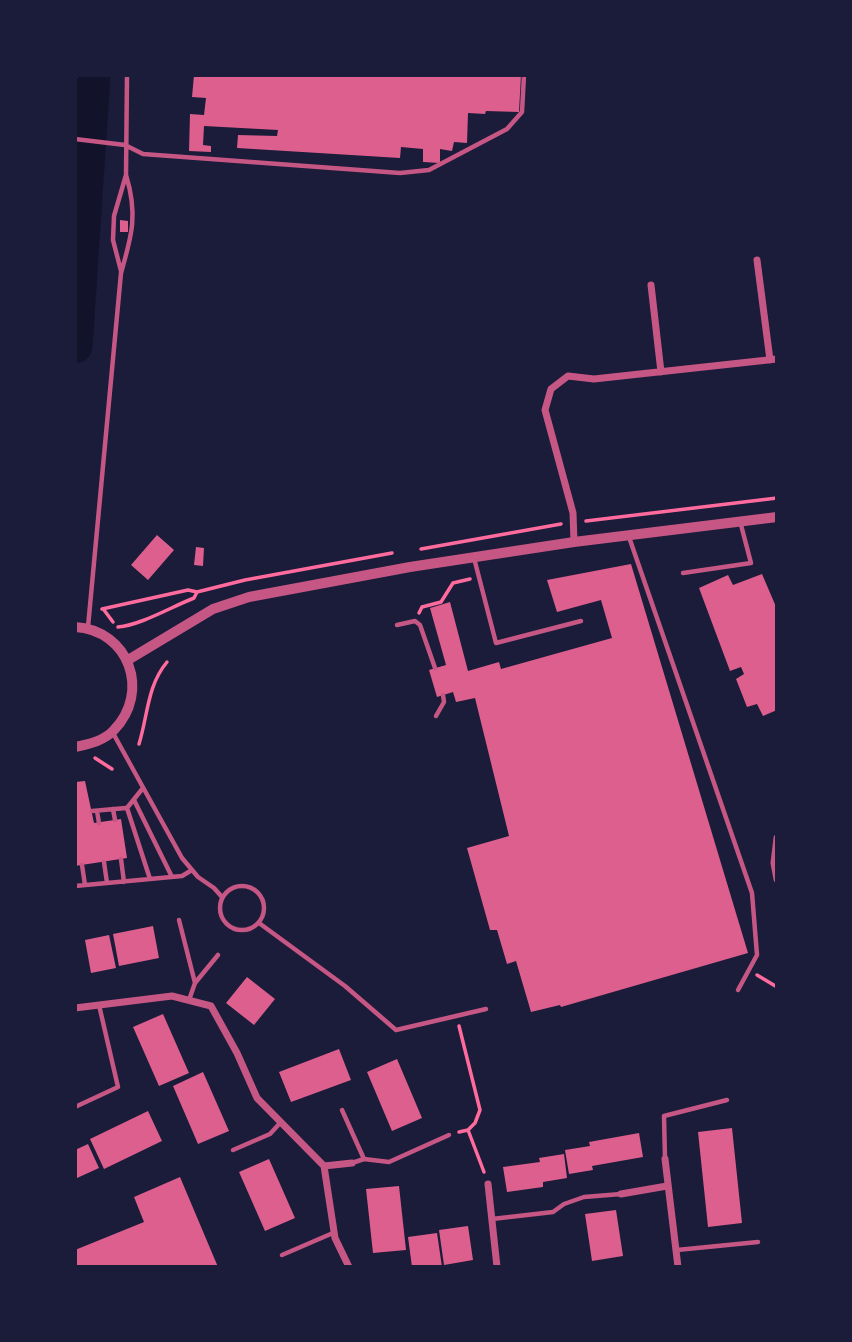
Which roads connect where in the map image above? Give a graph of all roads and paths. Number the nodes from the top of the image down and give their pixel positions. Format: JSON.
{"nodes":[{"id":1,"x":127,"y":75,"type":"edge"},
{"id":2,"x":524,"y":75,"type":"edge"},
{"id":3,"x":77,"y":140,"type":"edge"},
{"id":4,"x":125,"y":145,"type":"junction"},
{"id":5,"x":126,"y":175,"type":"junction"},
{"id":6,"x":757,"y":260,"type":"dead end"},
{"id":7,"x":121,"y":273,"type":"junction"},
{"id":8,"x":651,"y":285,"type":"dead end"},
{"id":9,"x":774,"y":360,"type":"edge"},
{"id":10,"x":660,"y":372,"type":"junction"},
{"id":11,"x":777,"y":498,"type":"edge"},
{"id":12,"x":777,"y":517,"type":"edge"},
{"id":13,"x":740,"y":521,"type":"junction"},
{"id":14,"x":583,"y":522,"type":"dead end"},
{"id":15,"x":560,"y":524,"type":"dead end"},
{"id":16,"x":533,"y":528,"type":"dead end"},
{"id":17,"x":628,"y":535,"type":"junction"},
{"id":18,"x":574,"y":542,"type":"junction"},
{"id":19,"x":474,"y":558,"type":"junction"},
{"id":20,"x":683,"y":573,"type":"dead end"},
{"id":21,"x":479,"y":578,"type":"junction"},
{"id":22,"x":222,"y":586,"type":"dead end"},
{"id":23,"x":197,"y":592,"type":"junction"},
{"id":24,"x":415,"y":621,"type":"junction"},
{"id":25,"x":581,"y":621,"type":"dead end"},
{"id":26,"x":397,"y":625,"type":"dead end"},
{"id":27,"x":75,"y":627,"type":"edge"},
{"id":28,"x":88,"y":627,"type":"junction"},
{"id":29,"x":128,"y":660,"type":"junction"},
{"id":30,"x":167,"y":662,"type":"dead end"},
{"id":31,"x":435,"y":668,"type":"dead end"},
{"id":32,"x":443,"y":695,"type":"dead end"},
{"id":33,"x":436,"y":716,"type":"dead end"},
{"id":34,"x":113,"y":732,"type":"junction"},
{"id":35,"x":139,"y":744,"type":"dead end"},
{"id":36,"x":75,"y":747,"type":"edge"},
{"id":37,"x":86,"y":759,"type":"dead end"},
{"id":38,"x":112,"y":769,"type":"dead end"},
{"id":39,"x":144,"y":788,"type":"junction"},
{"id":40,"x":134,"y":800,"type":"junction"},
{"id":41,"x":127,"y":808,"type":"junction"},
{"id":42,"x":113,"y":809,"type":"junction"},
{"id":43,"x":115,"y":820,"type":"dead end"},
{"id":44,"x":99,"y":823,"type":"dead end"},
{"id":45,"x":777,"y":838,"type":"edge"},
{"id":46,"x":121,"y":859,"type":"dead end"},
{"id":47,"x":104,"y":862,"type":"dead end"},
{"id":48,"x":82,"y":865,"type":"dead end"},
{"id":49,"x":192,"y":870,"type":"junction"},
{"id":50,"x":172,"y":877,"type":"junction"},
{"id":51,"x":150,"y":879,"type":"junction"},
{"id":52,"x":777,"y":879,"type":"edge"},
{"id":53,"x":124,"y":882,"type":"junction"},
{"id":54,"x":107,"y":883,"type":"junction"},
{"id":55,"x":85,"y":885,"type":"junction"},
{"id":56,"x":75,"y":886,"type":"edge"},
{"id":57,"x":222,"y":897,"type":"junction"},
{"id":58,"x":179,"y":920,"type":"dead end"},
{"id":59,"x":259,"y":923,"type":"junction"},
{"id":60,"x":218,"y":955,"type":"dead end"},
{"id":61,"x":749,"y":970,"type":"junction"},
{"id":62,"x":195,"y":983,"type":"junction"},
{"id":63,"x":777,"y":986,"type":"edge"},
{"id":64,"x":738,"y":990,"type":"dead end"},
{"id":65,"x":189,"y":1000,"type":"junction"},
{"id":66,"x":99,"y":1005,"type":"junction"},
{"id":67,"x":75,"y":1008,"type":"edge"},
{"id":68,"x":486,"y":1009,"type":"dead end"},
{"id":69,"x":457,"y":1016,"type":"junction"},
{"id":70,"x":727,"y":1100,"type":"dead end"},
{"id":71,"x":75,"y":1107,"type":"edge"},
{"id":72,"x":342,"y":1110,"type":"dead end"},
{"id":73,"x":280,"y":1123,"type":"junction"},
{"id":74,"x":468,"y":1130,"type":"junction"},
{"id":75,"x":449,"y":1135,"type":"joint"},
{"id":76,"x":233,"y":1150,"type":"dead end"},
{"id":77,"x":364,"y":1159,"type":"junction"},
{"id":78,"x":665,"y":1159,"type":"joint"},
{"id":79,"x":352,"y":1163,"type":"joint"},
{"id":80,"x":324,"y":1166,"type":"junction"},
{"id":81,"x":488,"y":1184,"type":"joint"},
{"id":82,"x":667,"y":1185,"type":"junction"},
{"id":83,"x":621,"y":1195,"type":"joint"},
{"id":84,"x":492,"y":1219,"type":"junction"},
{"id":85,"x":334,"y":1233,"type":"junction"},
{"id":86,"x":758,"y":1242,"type":"dead end"},
{"id":87,"x":677,"y":1250,"type":"junction"},
{"id":88,"x":282,"y":1255,"type":"dead end"},
{"id":89,"x":349,"y":1267,"type":"edge"},
{"id":90,"x":496,"y":1267,"type":"edge"},
{"id":91,"x":678,"y":1267,"type":"edge"}],
"edges":[{"from":1,"to":4,"type":"lane"},
{"from":2,"to":4,"type":"lane"},
{"from":3,"to":4,"type":"lane"},
{"from":4,"to":5,"type":"lane"},
{"from":5,"to":7,"type":"lane"},
{"from":5,"to":7,"type":"lane"},
{"from":6,"to":9,"type":"street"},
{"from":7,"to":28,"type":"lane"},
{"from":8,"to":10,"type":"street"},
{"from":9,"to":10,"type":"street"},
{"from":10,"to":18,"type":"street"},
{"from":11,"to":14,"type":"path"},
{"from":12,"to":13,"type":"street"},
{"from":13,"to":17,"type":"street"},
{"from":13,"to":20,"type":"lane"},
{"from":15,"to":16,"type":"path"},
{"from":17,"to":18,"type":"street"},
{"from":17,"to":61,"type":"lane"},
{"from":18,"to":19,"type":"street"},
{"from":19,"to":21,"type":"lane"},
{"from":19,"to":29,"type":"street"},
{"from":21,"to":24,"type":"path"},
{"from":21,"to":25,"type":"lane"},
{"from":22,"to":23,"type":"path"},
{"from":23,"to":23,"type":"path"},
{"from":24,"to":26,"type":"lane"},
{"from":24,"to":31,"type":"lane"},
{"from":27,"to":28,"type":"street"},
{"from":28,"to":29,"type":"street"},
{"from":29,"to":34,"type":"street"},
{"from":30,"to":35,"type":"path"},
{"from":32,"to":33,"type":"lane"},
{"from":34,"to":36,"type":"street"},
{"from":34,"to":39,"type":"lane"},
{"from":37,"to":38,"type":"path"},
{"from":39,"to":40,"type":"lane"},
{"from":39,"to":49,"type":"lane"},
{"from":40,"to":41,"type":"lane"},
{"from":40,"to":50,"type":"lane"},
{"from":41,"to":42,"type":"lane"},
{"from":41,"to":51,"type":"lane"},
{"from":42,"to":43,"type":"lane"},
{"from":42,"to":44,"type":"lane"},
{"from":45,"to":52,"type":"street"},
{"from":46,"to":53,"type":"lane"},
{"from":47,"to":54,"type":"lane"},
{"from":48,"to":55,"type":"lane"},
{"from":49,"to":50,"type":"lane"},
{"from":49,"to":57,"type":"lane"},
{"from":50,"to":51,"type":"lane"},
{"from":51,"to":53,"type":"lane"},
{"from":53,"to":54,"type":"lane"},
{"from":54,"to":55,"type":"lane"},
{"from":55,"to":56,"type":"lane"},
{"from":57,"to":59,"type":"lane"},
{"from":57,"to":59,"type":"lane"},
{"from":58,"to":62,"type":"lane"},
{"from":59,"to":69,"type":"lane"},
{"from":60,"to":62,"type":"lane"},
{"from":61,"to":63,"type":"path"},
{"from":61,"to":64,"type":"lane"},
{"from":62,"to":65,"type":"lane"},
{"from":65,"to":66,"type":"street"},
{"from":65,"to":73,"type":"street"},
{"from":66,"to":67,"type":"street"},
{"from":66,"to":71,"type":"lane"},
{"from":68,"to":69,"type":"lane"},
{"from":69,"to":74,"type":"path"},
{"from":70,"to":78,"type":"lane"},
{"from":72,"to":77,"type":"lane"},
{"from":73,"to":76,"type":"lane"},
{"from":73,"to":80,"type":"street"},
{"from":74,"to":75,"type":"path"},
{"from":74,"to":81,"type":"path"},
{"from":75,"to":77,"type":"lane"},
{"from":77,"to":79,"type":"lane"},
{"from":78,"to":82,"type":"street"},
{"from":79,"to":80,"type":"street"},
{"from":80,"to":85,"type":"street"},
{"from":81,"to":84,"type":"street"},
{"from":82,"to":83,"type":"street"},
{"from":82,"to":87,"type":"street"},
{"from":83,"to":84,"type":"lane"},
{"from":84,"to":90,"type":"street"},
{"from":85,"to":88,"type":"lane"},
{"from":85,"to":89,"type":"street"},
{"from":86,"to":87,"type":"lane"},
{"from":87,"to":91,"type":"street"}]}
